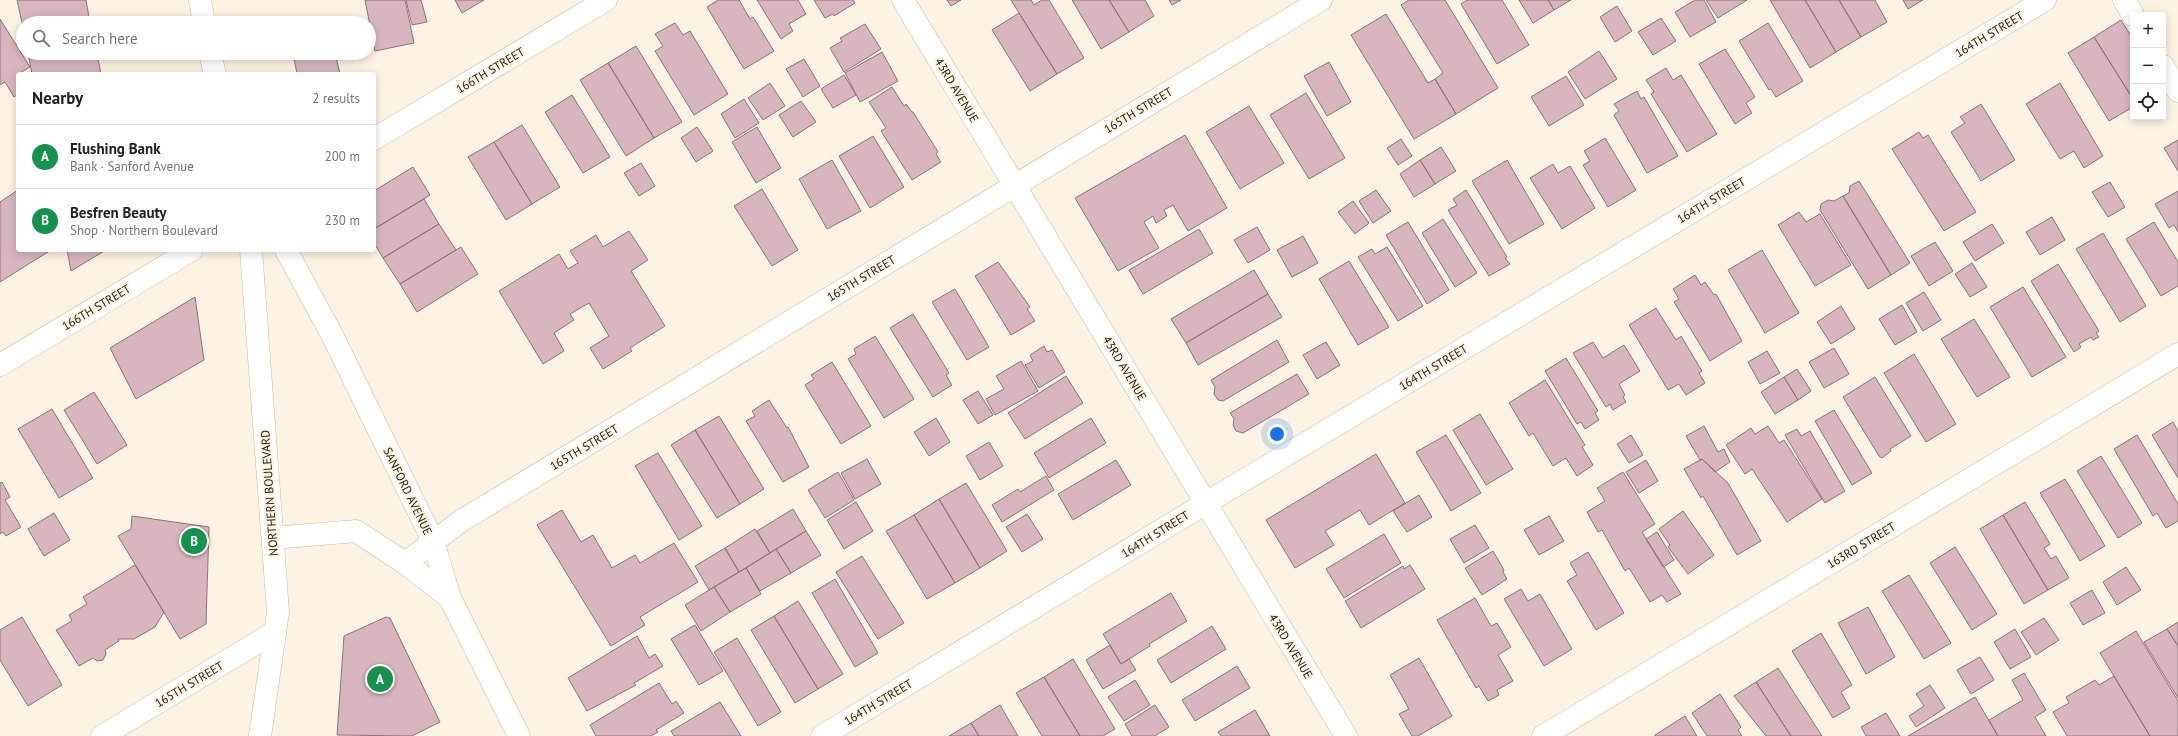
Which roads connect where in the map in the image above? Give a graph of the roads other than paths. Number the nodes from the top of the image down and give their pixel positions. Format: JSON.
{"nodes":[{"id":1,"x":200,"y":0,"type":"edge"},
{"id":2,"x":606,"y":0,"type":"edge"},
{"id":3,"x":903,"y":0,"type":"edge"},
{"id":4,"x":1321,"y":0,"type":"edge"},
{"id":5,"x":2045,"y":0,"type":"edge"},
{"id":6,"x":2124,"y":0,"type":"edge"},
{"id":7,"x":2131,"y":12,"type":"edge"},
{"id":8,"x":203,"y":16,"type":"edge"},
{"id":9,"x":212,"y":60,"type":"edge"},
{"id":10,"x":2166,"y":71,"type":"edge"},
{"id":11,"x":215,"y":72,"type":"edge"},
{"id":12,"x":2178,"y":91,"type":"edge"},
{"id":13,"x":376,"y":138,"type":"edge"},
{"id":14,"x":1014,"y":185,"type":"junction"},
{"id":15,"x":189,"y":252,"type":"edge"},
{"id":16,"x":252,"y":252,"type":"edge"},
{"id":17,"x":287,"y":252,"type":"edge"},
{"id":18,"x":2178,"y":354,"type":"edge"},
{"id":19,"x":0,"y":365,"type":"edge"},
{"id":20,"x":1206,"y":503,"type":"junction"},
{"id":21,"x":273,"y":538,"type":"junction"},
{"id":22,"x":433,"y":541,"type":"junction"},
{"id":23,"x":405,"y":563,"type":"junction"},
{"id":24,"x":450,"y":598,"type":"junction"},
{"id":25,"x":276,"y":622,"type":"junction"},
{"id":26,"x":102,"y":736,"type":"edge"},
{"id":27,"x":260,"y":736,"type":"edge"},
{"id":28,"x":519,"y":736,"type":"edge"},
{"id":29,"x":822,"y":736,"type":"edge"},
{"id":30,"x":1346,"y":736,"type":"edge"},
{"id":31,"x":1543,"y":736,"type":"edge"}],
"edges":[{"from":1,"to":8,"type":"street"},
{"from":2,"to":13,"type":"street","name":"166TH STREET"},
{"from":3,"to":14,"type":"street","name":"43RD AVENUE"},
{"from":4,"to":14,"type":"street","name":"165TH STREET"},
{"from":5,"to":20,"type":"street","name":"164TH STREET"},
{"from":6,"to":7,"type":"street"},
{"from":9,"to":11,"type":"street"},
{"from":10,"to":12,"type":"street"},
{"from":14,"to":20,"type":"street","name":"43RD AVENUE"},
{"from":14,"to":22,"type":"street","name":"165TH STREET"},
{"from":15,"to":19,"type":"street","name":"166TH STREET"},
{"from":16,"to":21,"type":"street","name":"NORTHERN BOULEVARD"},
{"from":17,"to":22,"type":"street","name":"SANFORD AVENUE"},
{"from":18,"to":31,"type":"street","name":"163RD STREET"},
{"from":20,"to":29,"type":"street","name":"164TH STREET"},
{"from":20,"to":30,"type":"street","name":"43RD AVENUE"},
{"from":21,"to":23,"type":"street"},
{"from":21,"to":25,"type":"street","name":"NORTHERN BOULEVARD"},
{"from":22,"to":23,"type":"street","name":"165TH STREET"},
{"from":22,"to":24,"type":"street","name":"SANFORD AVENUE"},
{"from":23,"to":24,"type":"street"},
{"from":24,"to":28,"type":"street","name":"SANFORD AVENUE"},
{"from":25,"to":26,"type":"street","name":"165TH STREET"},
{"from":25,"to":27,"type":"street","name":"NORTHERN BOULEVARD"}]}
